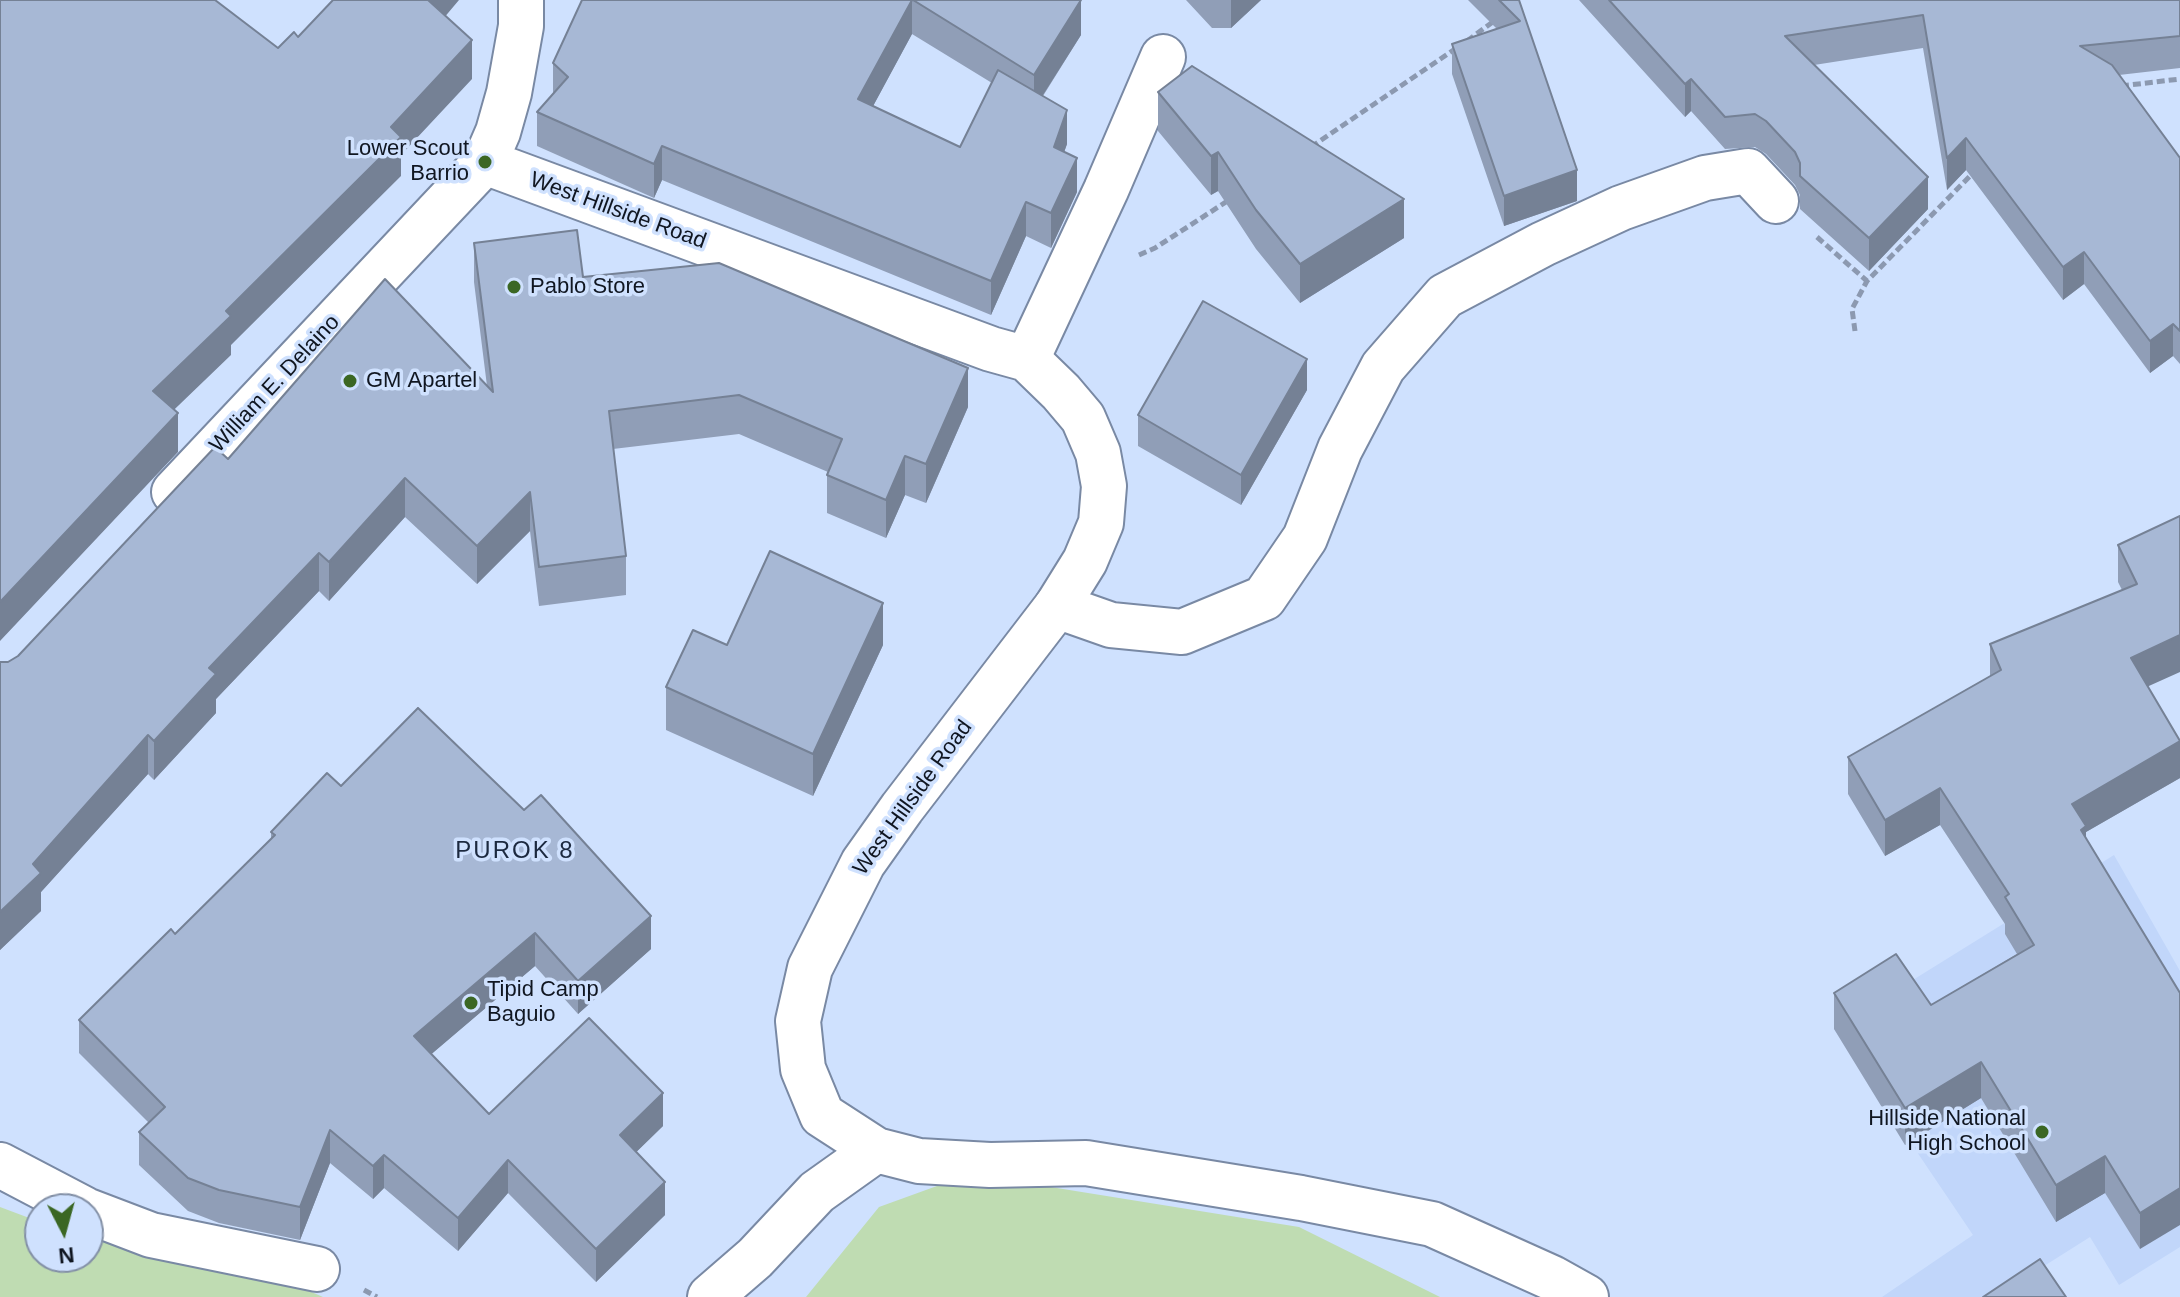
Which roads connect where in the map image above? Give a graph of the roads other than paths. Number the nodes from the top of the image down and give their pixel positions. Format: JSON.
{"nodes":[{"id":1,"x":521,"y":0,"type":"edge"},
{"id":2,"x":1163,"y":57,"type":"dead end"},
{"id":3,"x":485,"y":162,"type":"junction"},
{"id":4,"x":1776,"y":201,"type":"road end"},
{"id":5,"x":1027,"y":359,"type":"junction"},
{"id":6,"x":151,"y":517,"type":"edge"},
{"id":7,"x":1057,"y":606,"type":"junction"},
{"id":8,"x":876,"y":1150,"type":"junction"},
{"id":9,"x":0,"y":1165,"type":"edge"},
{"id":10,"x":54,"y":1193,"type":"edge"},
{"id":11,"x":104,"y":1217,"type":"edge"},
{"id":12,"x":317,"y":1269,"type":"dead end"},
{"id":13,"x":710,"y":1297,"type":"edge"},
{"id":14,"x":1586,"y":1297,"type":"edge"}],
"edges":[{"from":1,"to":3,"type":"street"},
{"from":2,"to":5,"type":"street"},
{"from":3,"to":5,"type":"street","name":"West Hillside Road"},
{"from":3,"to":6,"type":"street","name":"William E. Delaino"},
{"from":4,"to":7,"type":"street"},
{"from":5,"to":7,"type":"street","name":"West Hillside Road"},
{"from":7,"to":8,"type":"street","name":"West Hillside Road"},
{"from":8,"to":13,"type":"street"},
{"from":8,"to":14,"type":"street","name":"West Hillside Road"},
{"from":9,"to":10,"type":"street"},
{"from":11,"to":12,"type":"street"}]}
